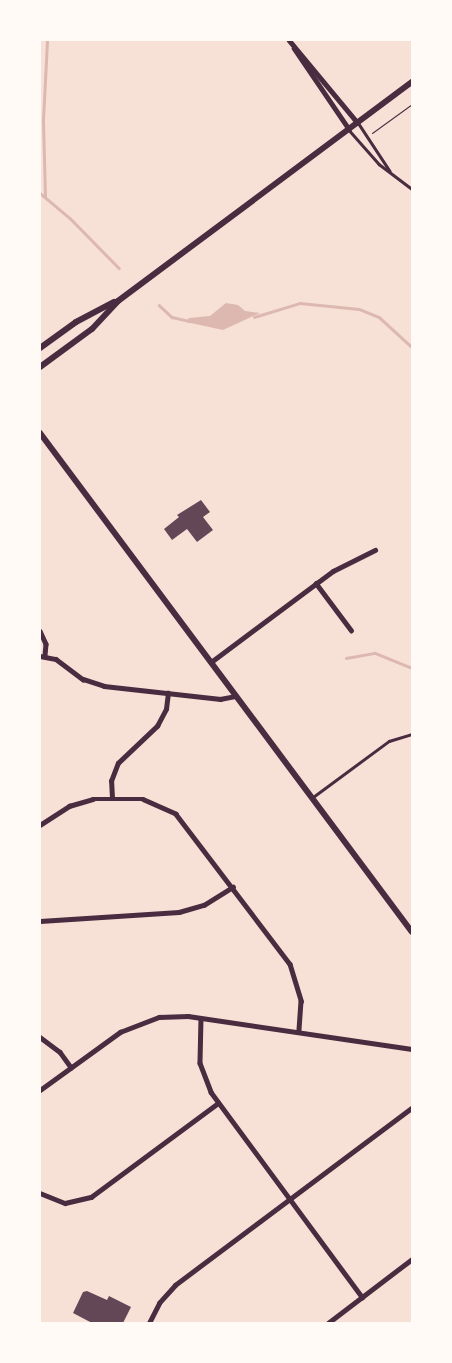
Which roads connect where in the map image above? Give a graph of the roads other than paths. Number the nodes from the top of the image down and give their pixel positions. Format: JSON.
{"nodes":[{"id":1,"x":289,"y":40,"type":"edge"},
{"id":2,"x":412,"y":82,"type":"edge"},
{"id":3,"x":358,"y":122,"type":"junction"},
{"id":4,"x":349,"y":129,"type":"junction"},
{"id":5,"x":392,"y":175,"type":"junction"},
{"id":6,"x":412,"y":189,"type":"edge"},
{"id":7,"x":118,"y":301,"type":"junction"},
{"id":8,"x":40,"y":348,"type":"edge"},
{"id":9,"x":40,"y":367,"type":"edge"},
{"id":10,"x":40,"y":433,"type":"edge"},
{"id":11,"x":375,"y":550,"type":"dead end"},
{"id":12,"x":316,"y":583,"type":"junction"},
{"id":13,"x":351,"y":630,"type":"dead end"},
{"id":14,"x":40,"y":631,"type":"edge"},
{"id":15,"x":42,"y":656,"type":"edge"},
{"id":16,"x":210,"y":662,"type":"junction"},
{"id":17,"x":168,"y":693,"type":"junction"},
{"id":18,"x":236,"y":696,"type":"junction"},
{"id":19,"x":412,"y":734,"type":"edge"},
{"id":20,"x":112,"y":798,"type":"junction"},
{"id":21,"x":312,"y":798,"type":"junction"},
{"id":22,"x":40,"y":825,"type":"edge"},
{"id":23,"x":233,"y":887,"type":"junction"},
{"id":24,"x":40,"y":921,"type":"edge"},
{"id":25,"x":412,"y":932,"type":"edge"},
{"id":26,"x":202,"y":1018,"type":"junction"},
{"id":27,"x":299,"y":1032,"type":"junction"},
{"id":28,"x":40,"y":1037,"type":"edge"},
{"id":29,"x":412,"y":1049,"type":"edge"},
{"id":30,"x":71,"y":1067,"type":"junction"},
{"id":31,"x":40,"y":1090,"type":"edge"},
{"id":32,"x":218,"y":1103,"type":"junction"},
{"id":33,"x":412,"y":1108,"type":"edge"},
{"id":34,"x":40,"y":1193,"type":"edge"},
{"id":35,"x":290,"y":1200,"type":"junction"},
{"id":36,"x":412,"y":1259,"type":"edge"},
{"id":37,"x":362,"y":1297,"type":"junction"},
{"id":38,"x":149,"y":1323,"type":"edge"},
{"id":39,"x":328,"y":1323,"type":"edge"}],
"edges":[{"from":1,"to":3,"type":"street"},
{"from":1,"to":4,"type":"street"},
{"from":2,"to":3,"type":"main road"},
{"from":3,"to":4,"type":"main road"},
{"from":3,"to":5,"type":"lane"},
{"from":4,"to":5,"type":"lane"},
{"from":4,"to":7,"type":"main road"},
{"from":5,"to":6,"type":"lane"},
{"from":7,"to":8,"type":"main road"},
{"from":7,"to":9,"type":"main road"},
{"from":10,"to":16,"type":"main road"},
{"from":11,"to":12,"type":"street"},
{"from":12,"to":13,"type":"street"},
{"from":12,"to":16,"type":"street"},
{"from":14,"to":15,"type":"street"},
{"from":15,"to":17,"type":"street"},
{"from":16,"to":18,"type":"main road"},
{"from":17,"to":18,"type":"street"},
{"from":17,"to":20,"type":"street"},
{"from":18,"to":21,"type":"main road"},
{"from":19,"to":21,"type":"lane"},
{"from":20,"to":22,"type":"street"},
{"from":20,"to":23,"type":"street"},
{"from":21,"to":25,"type":"main road"},
{"from":23,"to":24,"type":"street"},
{"from":23,"to":27,"type":"street"},
{"from":26,"to":27,"type":"street"},
{"from":26,"to":30,"type":"street"},
{"from":26,"to":32,"type":"street"},
{"from":27,"to":29,"type":"street"},
{"from":28,"to":30,"type":"street"},
{"from":30,"to":31,"type":"street"},
{"from":32,"to":34,"type":"street"},
{"from":32,"to":35,"type":"street"},
{"from":33,"to":35,"type":"street"},
{"from":35,"to":37,"type":"street"},
{"from":35,"to":38,"type":"street"},
{"from":36,"to":37,"type":"street"},
{"from":37,"to":39,"type":"street"}]}
